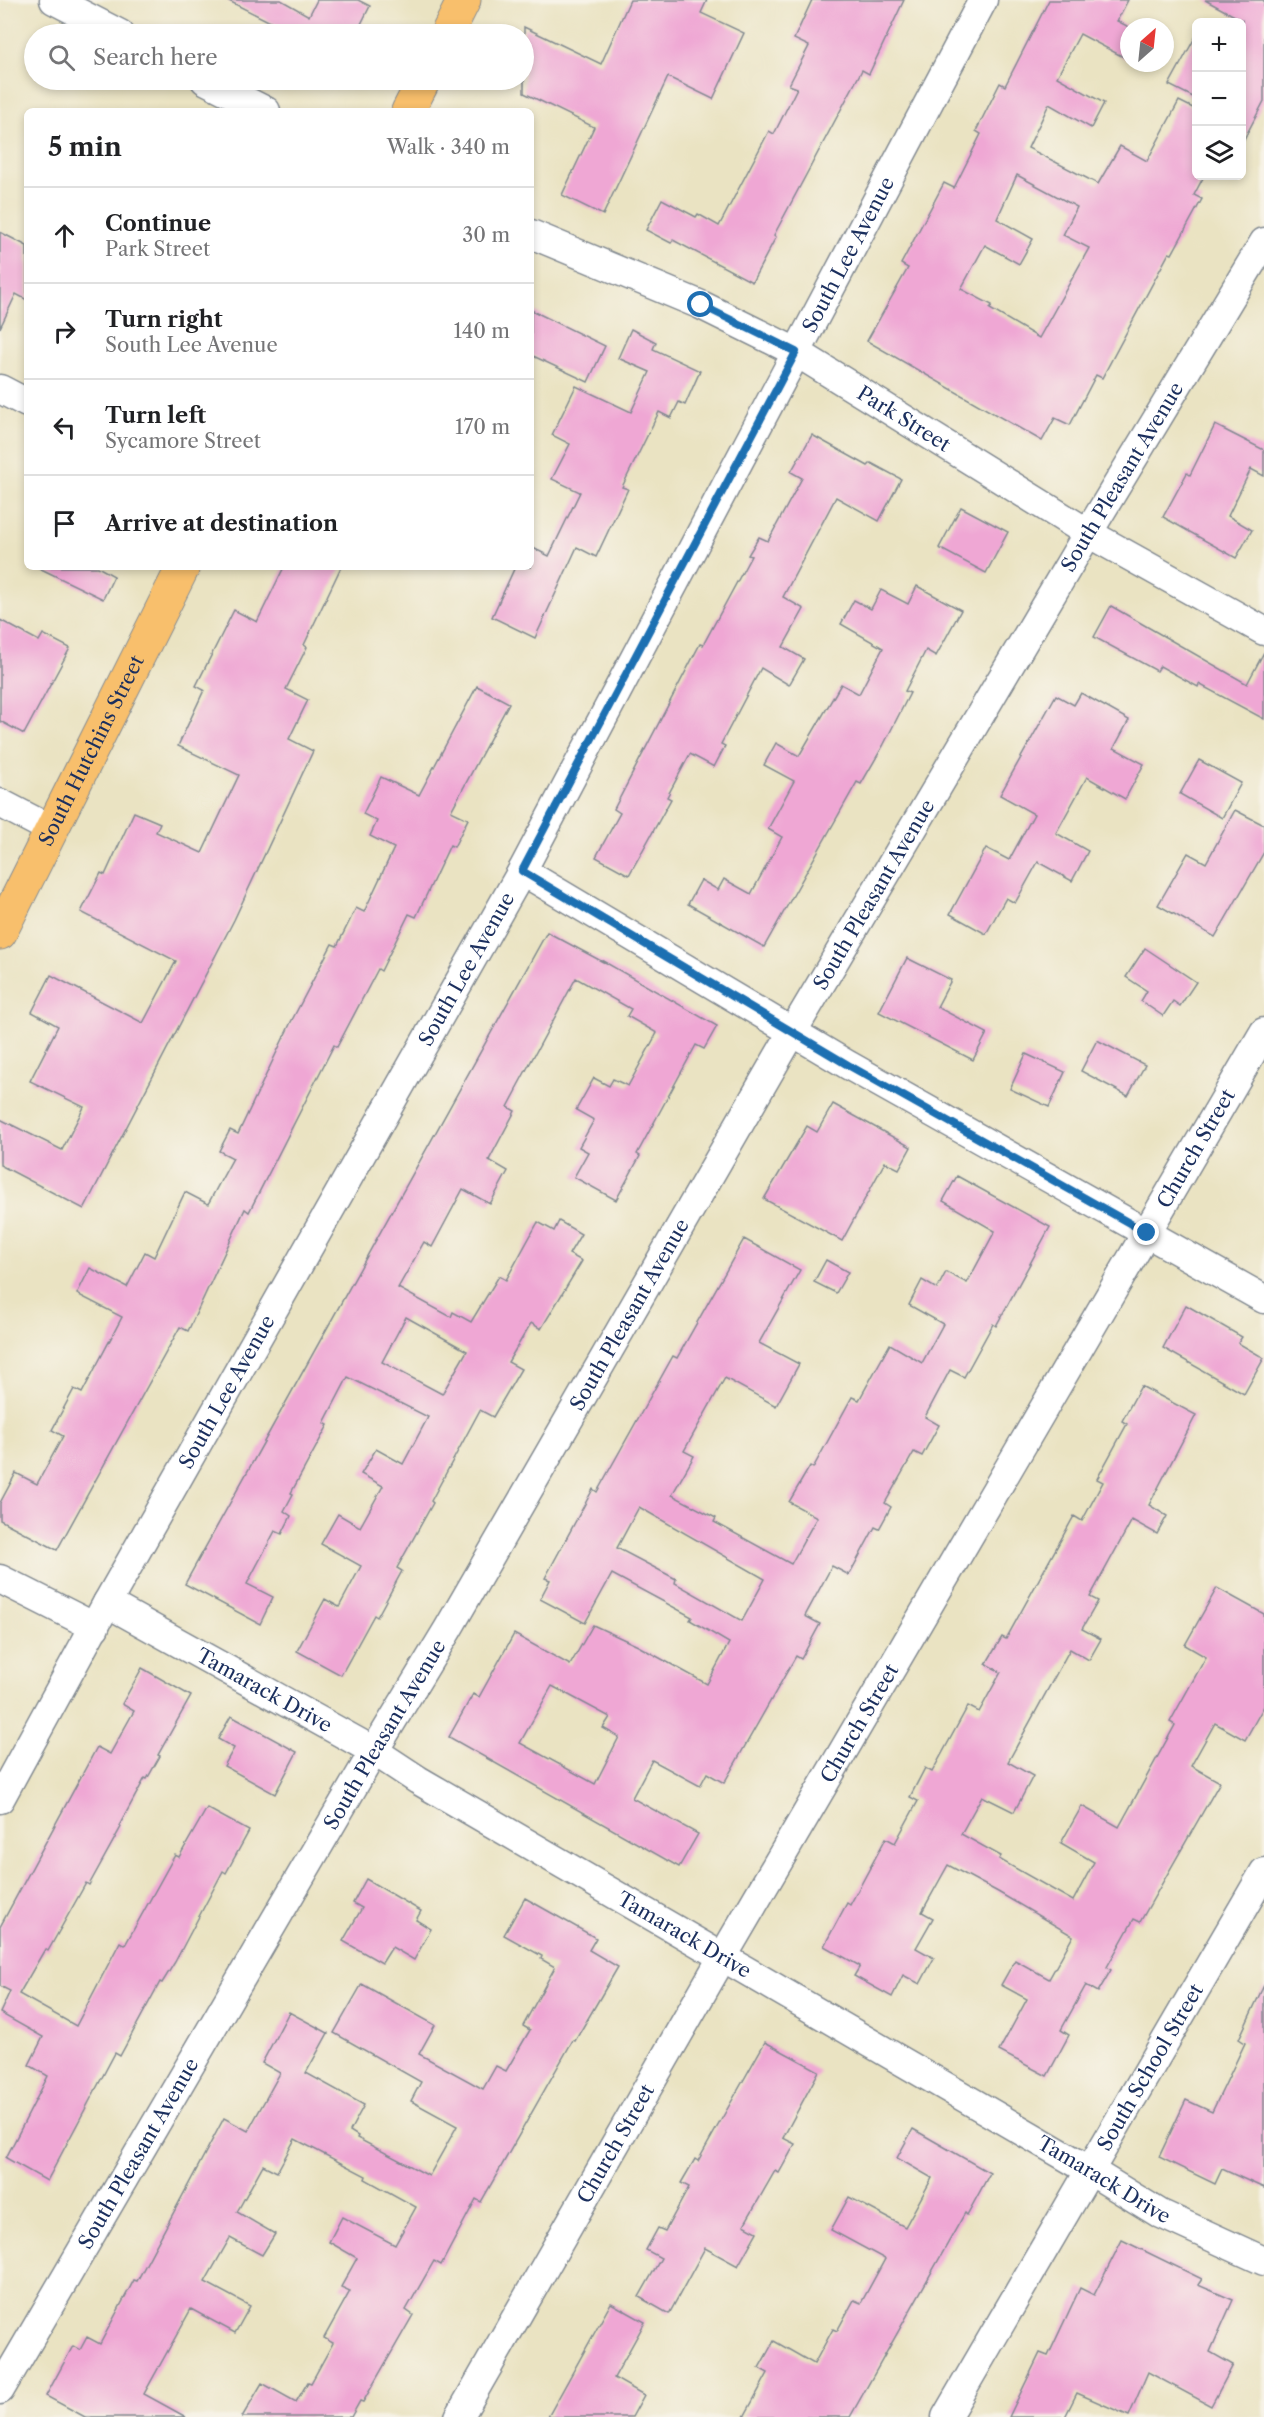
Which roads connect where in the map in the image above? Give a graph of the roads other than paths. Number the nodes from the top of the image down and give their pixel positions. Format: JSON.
{"nodes":[{"id":1,"x":54,"y":0,"type":"edge"},
{"id":2,"x":464,"y":0,"type":"edge"},
{"id":3,"x":983,"y":0,"type":"edge"},
{"id":4,"x":101,"y":24,"type":"edge"},
{"id":5,"x":452,"y":24,"type":"edge"},
{"id":6,"x":225,"y":90,"type":"edge"},
{"id":7,"x":419,"y":90,"type":"edge"},
{"id":8,"x":260,"y":108,"type":"edge"},
{"id":9,"x":410,"y":108,"type":"edge"},
{"id":10,"x":534,"y":235,"type":"edge"},
{"id":11,"x":1264,"y":242,"type":"edge"},
{"id":12,"x":796,"y":352,"type":"junction"},
{"id":13,"x":0,"y":389,"type":"edge"},
{"id":14,"x":24,"y":401,"type":"edge"},
{"id":15,"x":1088,"y":533,"type":"junction"},
{"id":16,"x":182,"y":570,"type":"edge"},
{"id":17,"x":1264,"y":631,"type":"edge"},
{"id":18,"x":0,"y":802,"type":"edge"},
{"id":19,"x":52,"y":830,"type":"junction"},
{"id":20,"x":522,"y":871,"type":"junction"},
{"id":21,"x":0,"y":933,"type":"edge"},
{"id":22,"x":793,"y":1032,"type":"junction"},
{"id":23,"x":1264,"y":1032,"type":"edge"},
{"id":24,"x":1147,"y":1233,"type":"junction"},
{"id":25,"x":1264,"y":1299,"type":"edge"},
{"id":26,"x":0,"y":1579,"type":"edge"},
{"id":27,"x":101,"y":1615,"type":"junction"},
{"id":28,"x":374,"y":1751,"type":"junction"},
{"id":29,"x":0,"y":1799,"type":"edge"},
{"id":30,"x":1264,"y":1872,"type":"edge"},
{"id":31,"x":722,"y":1958,"type":"junction"},
{"id":32,"x":1089,"y":2170,"type":"junction"},
{"id":33,"x":1264,"y":2261,"type":"edge"},
{"id":34,"x":0,"y":2390,"type":"edge"},
{"id":35,"x":459,"y":2417,"type":"edge"},
{"id":36,"x":946,"y":2417,"type":"edge"}],
"edges":[{"from":1,"to":4,"type":"street"},
{"from":2,"to":5,"type":"main road"},
{"from":3,"to":12,"type":"street","name":"South Lee Avenue"},
{"from":6,"to":8,"type":"street"},
{"from":7,"to":9,"type":"main road"},
{"from":10,"to":12,"type":"street","name":"Park Street"},
{"from":11,"to":15,"type":"street","name":"South Pleasant Avenue"},
{"from":12,"to":15,"type":"street","name":"Park Street"},
{"from":12,"to":20,"type":"street","name":"South Lee Avenue"},
{"from":13,"to":14,"type":"street"},
{"from":15,"to":17,"type":"street","name":"Park Street"},
{"from":15,"to":22,"type":"street","name":"South Pleasant Avenue"},
{"from":16,"to":19,"type":"main road","name":"South Hutchins Street"},
{"from":18,"to":19,"type":"street"},
{"from":19,"to":21,"type":"main road","name":"South Hutchins Street"},
{"from":20,"to":22,"type":"street"},
{"from":20,"to":27,"type":"street","name":"South Lee Avenue"},
{"from":22,"to":24,"type":"street"},
{"from":22,"to":28,"type":"street","name":"South Pleasant Avenue"},
{"from":23,"to":24,"type":"street","name":"Church Street"},
{"from":24,"to":25,"type":"street"},
{"from":24,"to":31,"type":"street","name":"Church Street"},
{"from":26,"to":27,"type":"street","name":"Tamarack Drive"},
{"from":27,"to":28,"type":"street","name":"Tamarack Drive"},
{"from":27,"to":29,"type":"street","name":"South Lee Avenue"},
{"from":28,"to":31,"type":"street","name":"Tamarack Drive"},
{"from":28,"to":34,"type":"street","name":"South Pleasant Avenue"},
{"from":30,"to":32,"type":"street","name":"South School Street"},
{"from":31,"to":32,"type":"street","name":"Tamarack Drive"},
{"from":31,"to":35,"type":"street","name":"Church Street"},
{"from":32,"to":33,"type":"street","name":"Tamarack Drive"},
{"from":32,"to":36,"type":"street","name":"South School Street"}]}
